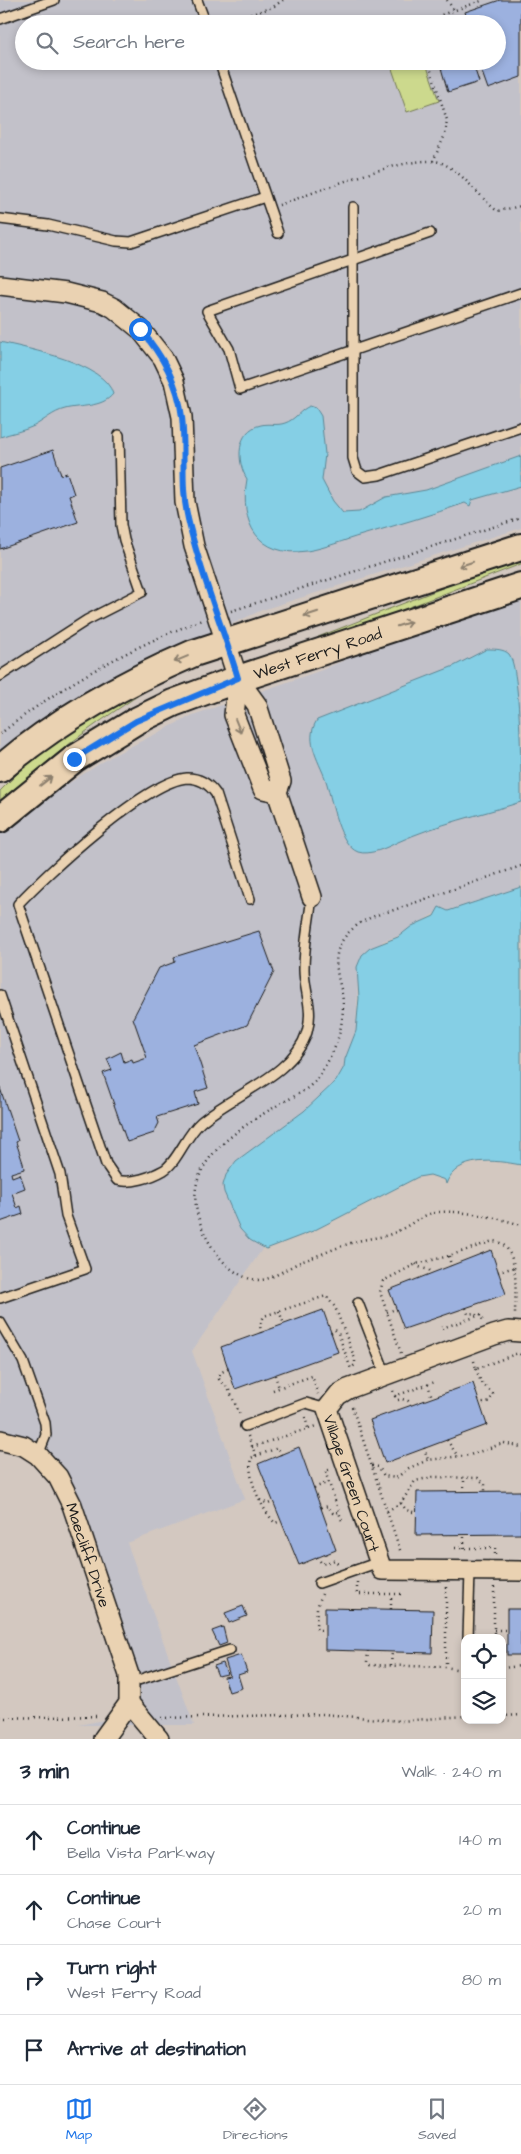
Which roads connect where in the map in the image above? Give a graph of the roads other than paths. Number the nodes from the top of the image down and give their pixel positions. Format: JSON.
{"nodes":[{"id":1,"x":54,"y":0,"type":"edge"},
{"id":2,"x":197,"y":0,"type":"edge"},
{"id":3,"x":203,"y":15,"type":"edge"},
{"id":4,"x":0,"y":19,"type":"edge"},
{"id":5,"x":221,"y":70,"type":"edge"},
{"id":6,"x":265,"y":197,"type":"junction"},
{"id":7,"x":353,"y":207,"type":"dead end"},
{"id":8,"x":0,"y":219,"type":"edge"},
{"id":9,"x":430,"y":233,"type":"dead end"},
{"id":10,"x":278,"y":234,"type":"dead end"},
{"id":11,"x":352,"y":261,"type":"junction"},
{"id":12,"x":0,"y":285,"type":"edge"},
{"id":13,"x":521,"y":293,"type":"edge"},
{"id":14,"x":353,"y":351,"type":"junction"},
{"id":15,"x":521,"y":427,"type":"edge"},
{"id":16,"x":119,"y":435,"type":"dead end"},
{"id":17,"x":521,"y":546,"type":"edge"},
{"id":18,"x":521,"y":586,"type":"edge"},
{"id":19,"x":227,"y":642,"type":"junction"},
{"id":20,"x":0,"y":676,"type":"edge"},
{"id":21,"x":238,"y":678,"type":"junction"},
{"id":22,"x":0,"y":769,"type":"edge"},
{"id":23,"x":0,"y":819,"type":"edge"},
{"id":24,"x":312,"y":897,"type":"joint"},
{"id":25,"x":250,"y":899,"type":"dead end"},
{"id":26,"x":0,"y":995,"type":"edge"},
{"id":27,"x":0,"y":1298,"type":"edge"},
{"id":28,"x":358,"y":1303,"type":"dead end"},
{"id":29,"x":0,"y":1322,"type":"edge"},
{"id":30,"x":518,"y":1326,"type":"edge"},
{"id":31,"x":389,"y":1382,"type":"junction"},
{"id":32,"x":323,"y":1409,"type":"junction"},
{"id":33,"x":245,"y":1426,"type":"road end"},
{"id":34,"x":0,"y":1440,"type":"edge"},
{"id":35,"x":38,"y":1455,"type":"junction"},
{"id":36,"x":380,"y":1562,"type":"junction"},
{"id":37,"x":470,"y":1571,"type":"junction"},
{"id":38,"x":521,"y":1571,"type":"edge"},
{"id":39,"x":319,"y":1583,"type":"dead end"},
{"id":40,"x":468,"y":1634,"type":"edge"},
{"id":41,"x":230,"y":1650,"type":"dead end"},
{"id":42,"x":129,"y":1683,"type":"junction"},
{"id":43,"x":129,"y":1703,"type":"junction"},
{"id":44,"x":103,"y":1739,"type":"edge"},
{"id":45,"x":159,"y":1739,"type":"edge"}],
"edges":[{"from":1,"to":4,"type":"lane"},
{"from":2,"to":3,"type":"lane"},
{"from":5,"to":6,"type":"lane"},
{"from":6,"to":8,"type":"lane"},
{"from":6,"to":10,"type":"lane"},
{"from":7,"to":11,"type":"lane"},
{"from":9,"to":11,"type":"lane"},
{"from":11,"to":14,"type":"lane"},
{"from":11,"to":14,"type":"lane"},
{"from":12,"to":19,"type":"street"},
{"from":13,"to":14,"type":"lane"},
{"from":14,"to":15,"type":"lane"},
{"from":16,"to":20,"type":"lane"},
{"from":17,"to":19,"type":"main road","one_way":true},
{"from":21,"to":18,"type":"main road","name":"West Ferry Road","one_way":true},
{"from":19,"to":21,"type":"street"},
{"from":19,"to":22,"type":"main road","one_way":true},
{"from":23,"to":21,"type":"main road","name":"West Ferry Road","one_way":true},
{"from":21,"to":24,"type":"street"},
{"from":24,"to":25,"type":"lane"},
{"from":26,"to":27,"type":"lane"},
{"from":28,"to":31,"type":"lane"},
{"from":29,"to":35,"type":"lane"},
{"from":30,"to":31,"type":"street","name":"Village Green Court"},
{"from":31,"to":32,"type":"street","name":"Village Green Court"},
{"from":32,"to":33,"type":"lane"},
{"from":32,"to":36,"type":"street","name":"Village Green Court"},
{"from":34,"to":35,"type":"street","name":"Maecliff Drive"},
{"from":35,"to":42,"type":"street","name":"Maecliff Drive"},
{"from":36,"to":37,"type":"street","name":"Village Green Court"},
{"from":36,"to":39,"type":"lane"},
{"from":37,"to":38,"type":"street","name":"Village Green Court"},
{"from":37,"to":40,"type":"lane"},
{"from":41,"to":42,"type":"lane"},
{"from":42,"to":43,"type":"street","name":"Maecliff Drive"},
{"from":43,"to":44,"type":"street"},
{"from":43,"to":45,"type":"street"}]}
